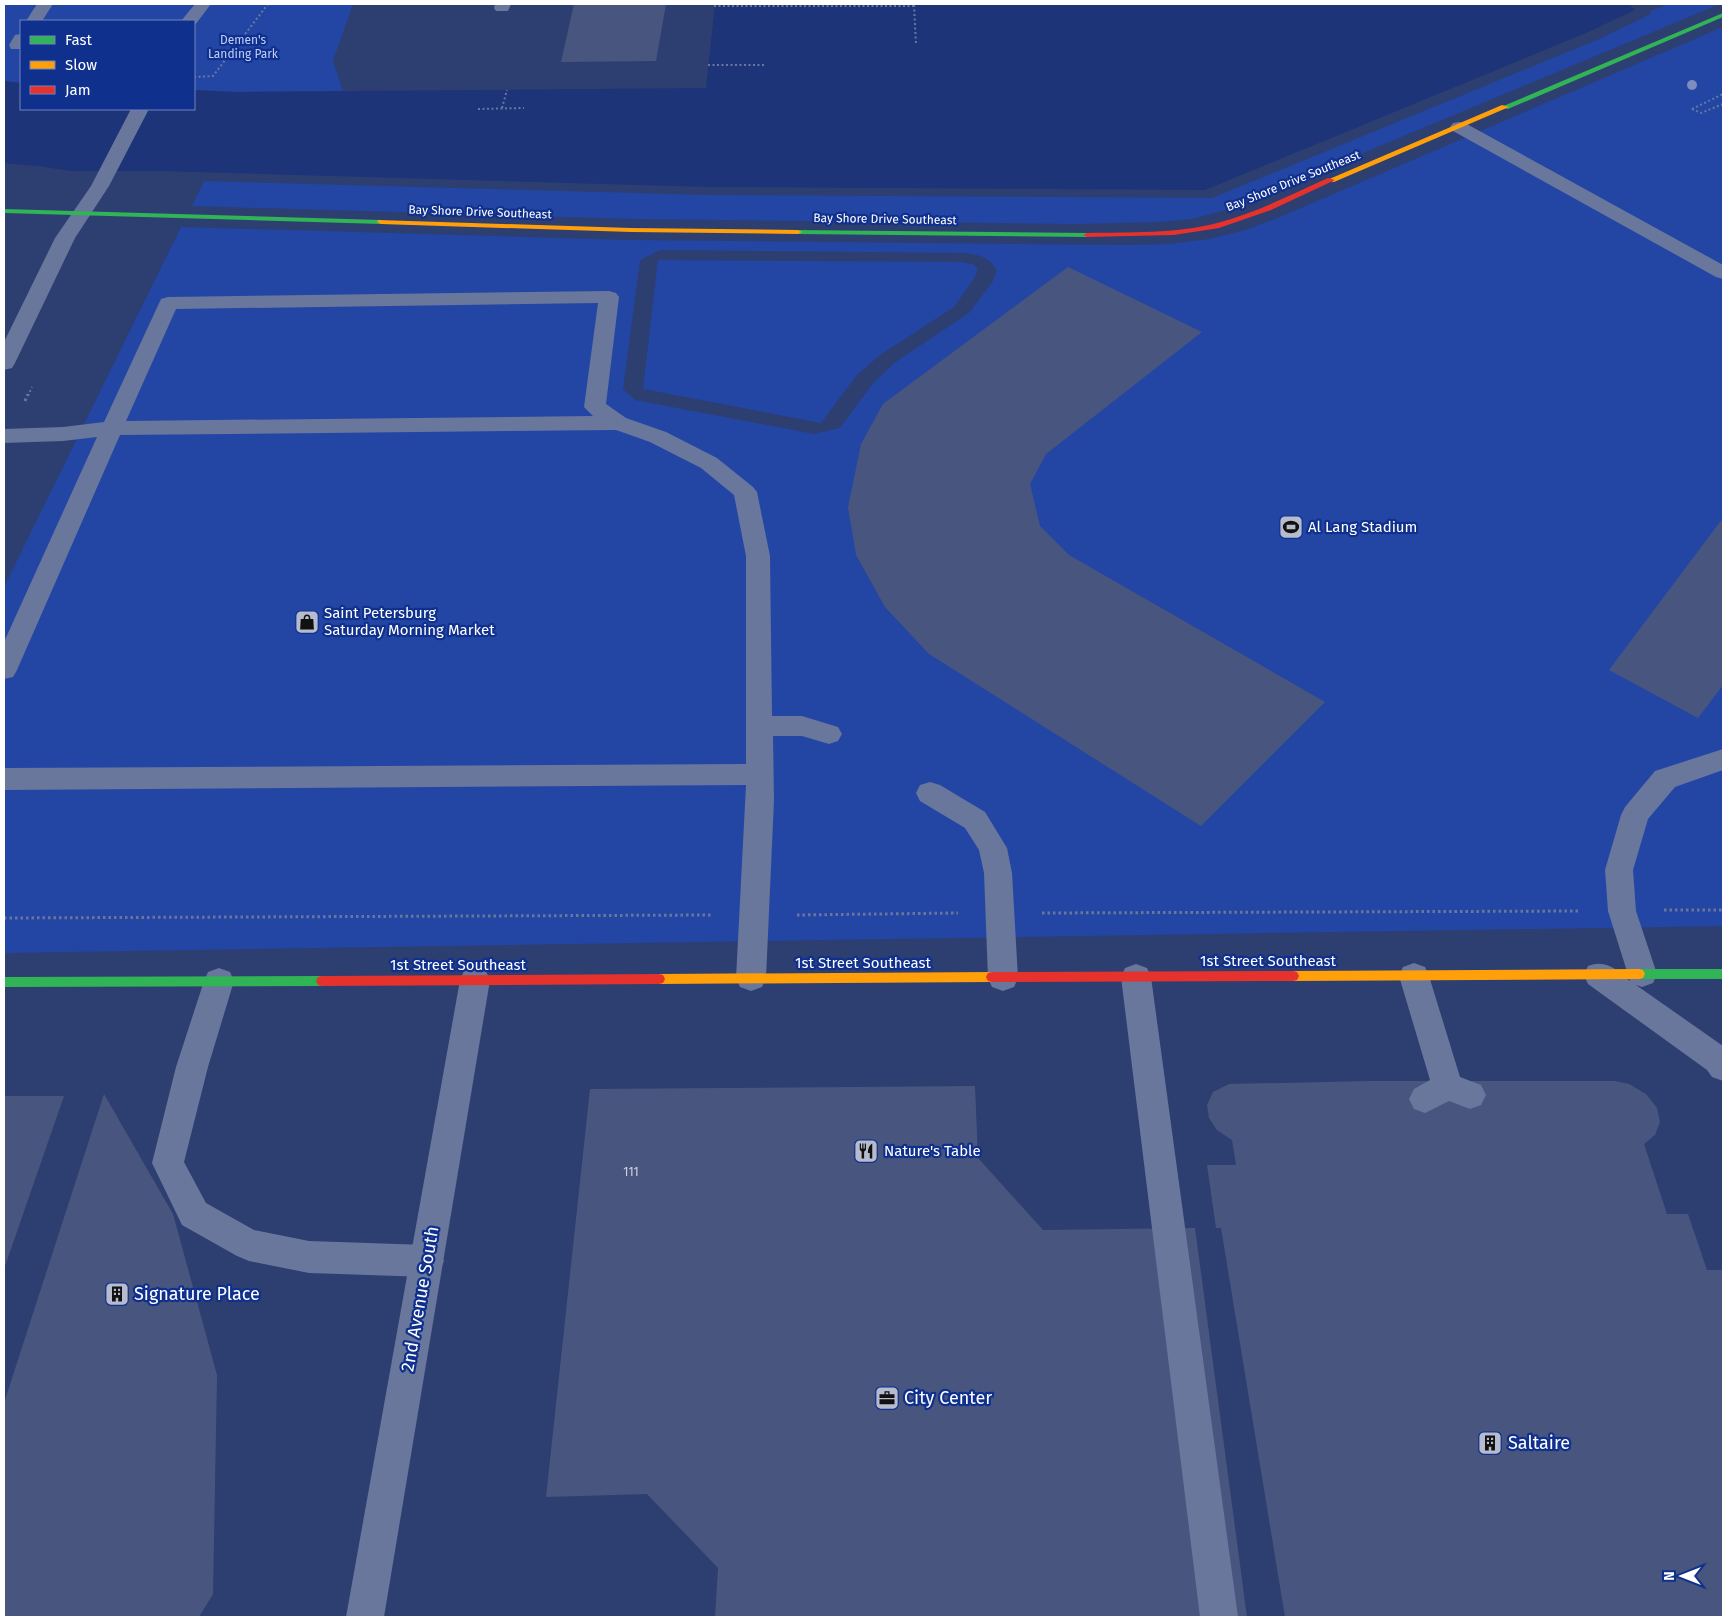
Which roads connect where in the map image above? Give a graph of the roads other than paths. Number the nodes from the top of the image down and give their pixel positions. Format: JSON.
{"nodes":[{"id":1,"x":45,"y":4,"type":"edge"},
{"id":2,"x":203,"y":4,"type":"edge"},
{"id":3,"x":1723,"y":15,"type":"edge"},
{"id":4,"x":35,"y":20,"type":"edge"},
{"id":5,"x":190,"y":20,"type":"edge"},
{"id":6,"x":139,"y":110,"type":"edge"},
{"id":7,"x":1458,"y":127,"type":"junction"},
{"id":8,"x":4,"y":211,"type":"edge"},
{"id":9,"x":81,"y":214,"type":"junction"},
{"id":10,"x":1723,"y":274,"type":"edge"},
{"id":11,"x":4,"y":363,"type":"edge"},
{"id":12,"x":618,"y":423,"type":"junction"},
{"id":13,"x":111,"y":428,"type":"junction"},
{"id":14,"x":4,"y":436,"type":"edge"},
{"id":15,"x":4,"y":670,"type":"edge"},
{"id":16,"x":759,"y":726,"type":"junction"},
{"id":17,"x":829,"y":734,"type":"dead end"},
{"id":18,"x":1723,"y":759,"type":"edge"},
{"id":19,"x":760,"y":774,"type":"junction"},
{"id":20,"x":4,"y":779,"type":"edge"},
{"id":21,"x":930,"y":793,"type":"dead end"},
{"id":22,"x":1642,"y":974,"type":"junction"},
{"id":23,"x":1723,"y":974,"type":"edge"},
{"id":24,"x":1599,"y":975,"type":"junction"},
{"id":25,"x":1414,"y":976,"type":"junction"},
{"id":26,"x":1136,"y":977,"type":"junction"},
{"id":27,"x":751,"y":978,"type":"junction"},
{"id":28,"x":1003,"y":978,"type":"junction"},
{"id":29,"x":475,"y":980,"type":"junction"},
{"id":30,"x":219,"y":981,"type":"junction"},
{"id":31,"x":4,"y":982,"type":"edge"},
{"id":32,"x":1723,"y":1067,"type":"edge"},
{"id":33,"x":1448,"y":1093,"type":"dead end"},
{"id":34,"x":427,"y":1261,"type":"junction"},
{"id":35,"x":365,"y":1617,"type":"edge"},
{"id":36,"x":1219,"y":1617,"type":"edge"}],
"edges":[{"from":1,"to":4,"type":"street"},
{"from":2,"to":5,"type":"street"},
{"from":3,"to":7,"type":"street","name":"Bay Shore Drive Southeast"},
{"from":6,"to":9,"type":"street"},
{"from":7,"to":9,"type":"street","name":"Bay Shore Drive Southeast"},
{"from":7,"to":10,"type":"street"},
{"from":8,"to":9,"type":"street","name":"Bay Shore Drive Southeast"},
{"from":9,"to":11,"type":"street"},
{"from":12,"to":13,"type":"street"},
{"from":12,"to":13,"type":"street"},
{"from":12,"to":16,"type":"street"},
{"from":13,"to":14,"type":"street"},
{"from":13,"to":15,"type":"street"},
{"from":16,"to":17,"type":"street"},
{"from":16,"to":19,"type":"street"},
{"from":18,"to":22,"type":"street"},
{"from":19,"to":20,"type":"street"},
{"from":19,"to":27,"type":"street"},
{"from":21,"to":28,"type":"street"},
{"from":22,"to":23,"type":"street","name":"1st Street Southeast"},
{"from":22,"to":24,"type":"street","name":"1st Street Southeast"},
{"from":24,"to":25,"type":"street","name":"1st Street Southeast"},
{"from":24,"to":32,"type":"street"},
{"from":25,"to":26,"type":"street","name":"1st Street Southeast"},
{"from":25,"to":33,"type":"street"},
{"from":26,"to":28,"type":"street","name":"1st Street Southeast"},
{"from":26,"to":36,"type":"street"},
{"from":27,"to":28,"type":"street","name":"1st Street Southeast"},
{"from":27,"to":29,"type":"street","name":"1st Street Southeast"},
{"from":29,"to":30,"type":"street","name":"1st Street Southeast"},
{"from":29,"to":34,"type":"street","name":"2nd Avenue South"},
{"from":30,"to":31,"type":"street","name":"1st Street Southeast"},
{"from":30,"to":34,"type":"street"},
{"from":34,"to":35,"type":"street","name":"2nd Avenue South"}]}
